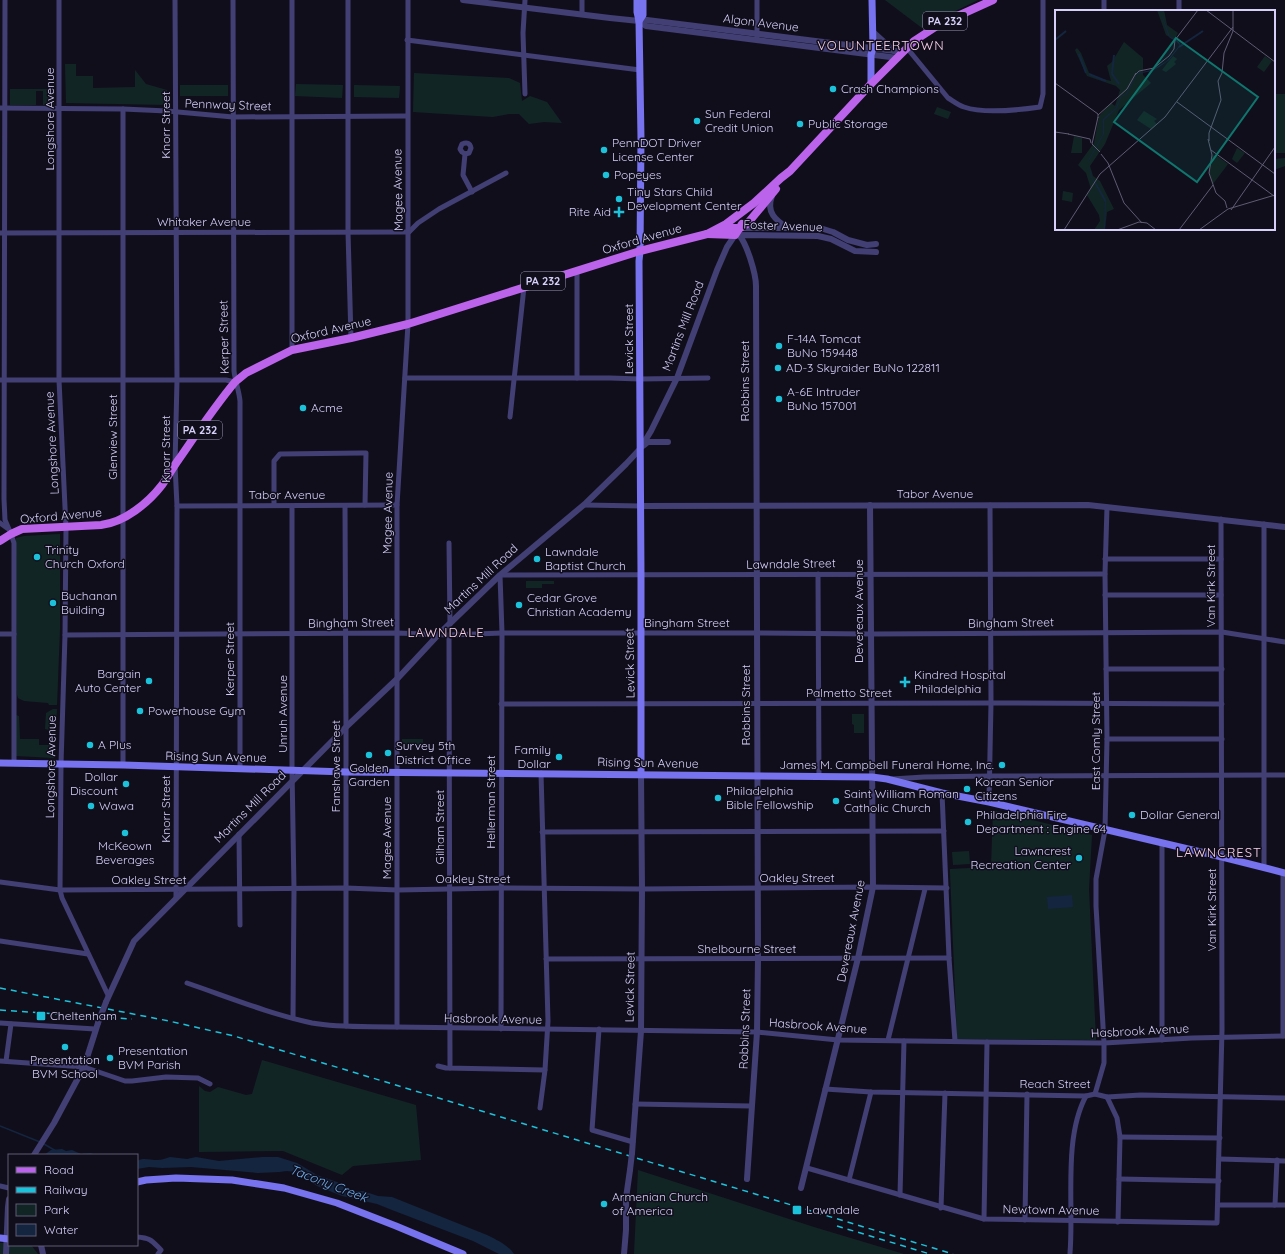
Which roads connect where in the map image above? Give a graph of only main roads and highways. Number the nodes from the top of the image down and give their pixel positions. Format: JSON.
{"nodes":[{"id":1,"x":637,"y":0,"type":"edge"},
{"id":2,"x":643,"y":0,"type":"edge"},
{"id":3,"x":872,"y":0,"type":"edge"},
{"id":4,"x":993,"y":0,"type":"edge"},
{"id":5,"x":639,"y":22,"type":"junction"},
{"id":6,"x":871,"y":84,"type":"junction"},
{"id":7,"x":790,"y":171,"type":"junction"},
{"id":8,"x":763,"y":195,"type":"junction"},
{"id":9,"x":720,"y":228,"type":"junction"},
{"id":10,"x":738,"y":233,"type":"junction"},
{"id":11,"x":708,"y":234,"type":"junction"},
{"id":12,"x":640,"y":251,"type":"junction"},
{"id":13,"x":0,"y":541,"type":"edge"},
{"id":14,"x":0,"y":763,"type":"edge"},
{"id":15,"x":641,"y":774,"type":"junction"},
{"id":16,"x":1284,"y":873,"type":"edge"},
{"id":17,"x":138,"y":1182,"type":"edge"},
{"id":18,"x":463,"y":1254,"type":"edge"}],
"edges":[{"from":1,"to":5,"type":"main road","name":"Levick Street"},
{"from":2,"to":5,"type":"main road","name":"Levick Street"},
{"from":3,"to":6,"type":"main road"},
{"from":4,"to":6,"type":"main road","name":"Oxford Avenue","number":"PA 232"},
{"from":5,"to":12,"type":"main road","name":"Levick Street"},
{"from":6,"to":7,"type":"main road","name":"Oxford Avenue","number":"PA 232"},
{"from":7,"to":8,"type":"main road","name":"Oxford Avenue","number":"PA 232"},
{"from":7,"to":10,"type":"main road","name":"Oxford Avenue","number":"PA 232"},
{"from":8,"to":9,"type":"main road","name":"Oxford Avenue","number":"PA 232"},
{"from":8,"to":10,"type":"main road","name":"Martins Mill Road"},
{"from":9,"to":10,"type":"main road","name":"Oxford Avenue"},
{"from":9,"to":11,"type":"main road","name":"Oxford Avenue","number":"PA 232"},
{"from":10,"to":11,"type":"main road","name":"Oxford Avenue","number":"PA 232"},
{"from":11,"to":12,"type":"main road","name":"Oxford Avenue","number":"PA 232"},
{"from":12,"to":13,"type":"main road","name":"Oxford Avenue","number":"PA 232"},
{"from":12,"to":15,"type":"main road","name":"Levick Street"},
{"from":14,"to":15,"type":"main road","name":"Rising Sun Avenue"},
{"from":15,"to":16,"type":"main road","name":"Rising Sun Avenue"},
{"from":17,"to":18,"type":"main road"}]}
